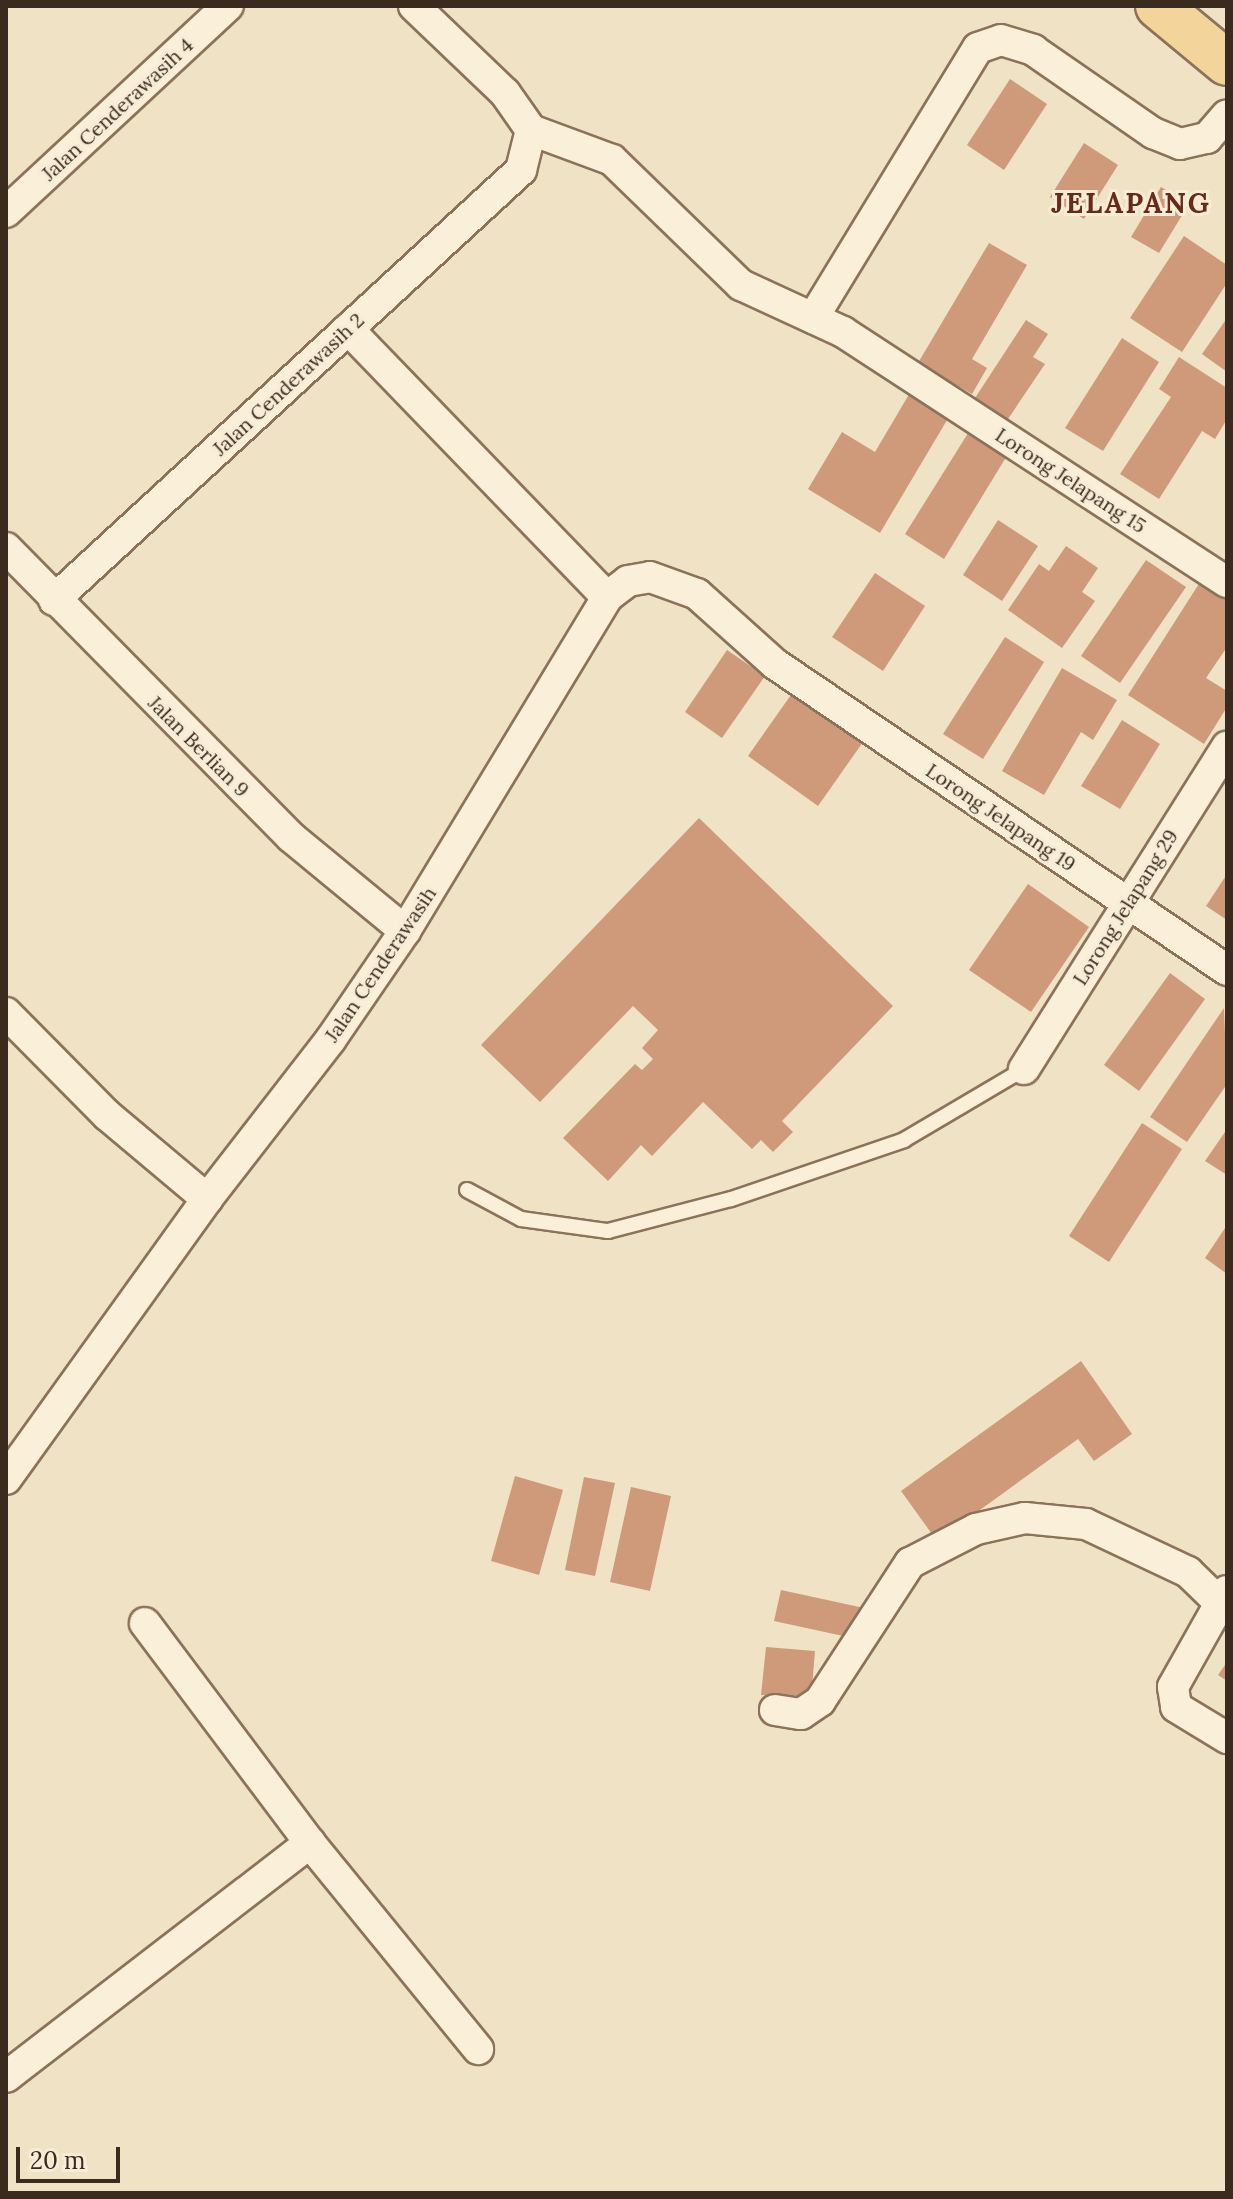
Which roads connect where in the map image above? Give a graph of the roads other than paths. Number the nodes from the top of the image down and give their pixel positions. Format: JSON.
{"nodes":[{"id":1,"x":228,"y":6,"type":"edge"},
{"id":2,"x":414,"y":6,"type":"edge"},
{"id":3,"x":1158,"y":6,"type":"edge"},
{"id":4,"x":1227,"y":63,"type":"edge"},
{"id":5,"x":1227,"y":115,"type":"edge"},
{"id":6,"x":531,"y":130,"type":"junction"},
{"id":7,"x":6,"y":212,"type":"edge"},
{"id":8,"x":813,"y":318,"type":"junction"},
{"id":9,"x":348,"y":329,"type":"junction"},
{"id":10,"x":6,"y":548,"type":"edge"},
{"id":11,"x":1227,"y":582,"type":"edge"},
{"id":12,"x":607,"y":597,"type":"junction"},
{"id":13,"x":54,"y":600,"type":"junction"},
{"id":14,"x":1227,"y":747,"type":"edge"},
{"id":15,"x":1127,"y":902,"type":"junction"},
{"id":16,"x":405,"y":931,"type":"junction"},
{"id":17,"x":1227,"y":970,"type":"edge"},
{"id":18,"x":6,"y":1013,"type":"edge"},
{"id":19,"x":1024,"y":1069,"type":"joint"},
{"id":20,"x":467,"y":1190,"type":"dead end"},
{"id":21,"x":207,"y":1199,"type":"junction"},
{"id":22,"x":6,"y":1479,"type":"edge"},
{"id":23,"x":1223,"y":1596,"type":"edge"},
{"id":24,"x":145,"y":1623,"type":"dead end"},
{"id":25,"x":775,"y":1710,"type":"dead end"},
{"id":26,"x":1227,"y":1738,"type":"edge"},
{"id":27,"x":310,"y":1843,"type":"junction"},
{"id":28,"x":478,"y":2049,"type":"dead end"},
{"id":29,"x":6,"y":2077,"type":"edge"}],
"edges":[{"from":1,"to":7,"type":"street","name":"Jalan Cenderawasih 4"},
{"from":2,"to":6,"type":"street"},
{"from":3,"to":4,"type":"main road"},
{"from":5,"to":8,"type":"street"},
{"from":6,"to":8,"type":"street","name":"Lorong Jelapang 15"},
{"from":6,"to":9,"type":"street","name":"Jalan Cenderawasih 2"},
{"from":8,"to":11,"type":"street","name":"Lorong Jelapang 15"},
{"from":9,"to":12,"type":"street"},
{"from":9,"to":13,"type":"street","name":"Jalan Cenderawasih 2"},
{"from":10,"to":13,"type":"street","name":"Jalan Berlian 9"},
{"from":12,"to":15,"type":"street","name":"Lorong Jelapang 19"},
{"from":12,"to":16,"type":"street","name":"Jalan Cenderawasih"},
{"from":13,"to":16,"type":"street","name":"Jalan Berlian 9"},
{"from":14,"to":15,"type":"street","name":"Lorong Jelapang 29"},
{"from":15,"to":17,"type":"street","name":"Lorong Jelapang 19"},
{"from":15,"to":19,"type":"street","name":"Lorong Jelapang 29"},
{"from":16,"to":21,"type":"street","name":"Jalan Cenderawasih"},
{"from":18,"to":21,"type":"street"},
{"from":19,"to":20,"type":"lane"},
{"from":21,"to":22,"type":"street","name":"Jalan Cenderawasih"},
{"from":23,"to":25,"type":"street"},
{"from":23,"to":26,"type":"street"},
{"from":24,"to":27,"type":"street"},
{"from":27,"to":28,"type":"street"},
{"from":27,"to":29,"type":"street"}]}
